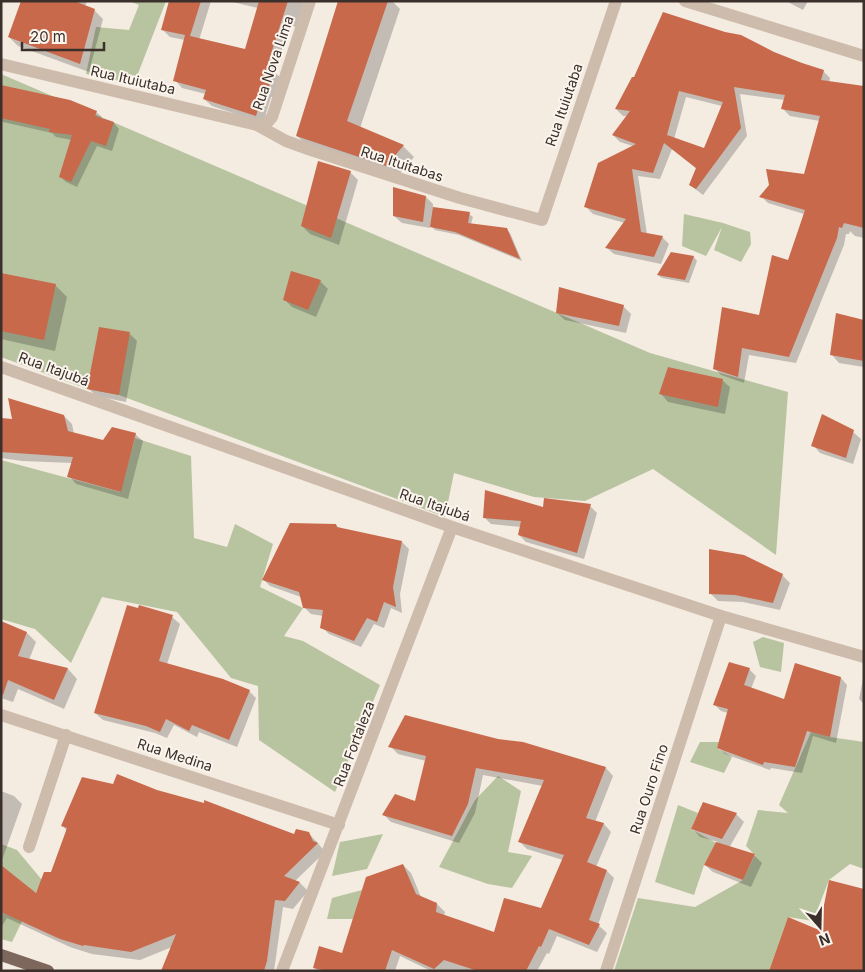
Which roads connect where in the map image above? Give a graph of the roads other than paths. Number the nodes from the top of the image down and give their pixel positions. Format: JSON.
{"nodes":[{"id":1,"x":310,"y":1,"type":"edge"},
{"id":2,"x":616,"y":1,"type":"edge"},
{"id":3,"x":684,"y":1,"type":"edge"},
{"id":4,"x":864,"y":56,"type":"edge"},
{"id":5,"x":1,"y":64,"type":"edge"},
{"id":6,"x":257,"y":125,"type":"junction"},
{"id":7,"x":542,"y":220,"type":"joint"},
{"id":8,"x":1,"y":367,"type":"edge"},
{"id":9,"x":452,"y":527,"type":"junction"},
{"id":10,"x":721,"y":616,"type":"junction"},
{"id":11,"x":864,"y":657,"type":"edge"},
{"id":12,"x":1,"y":715,"type":"edge"},
{"id":13,"x":66,"y":735,"type":"junction"},
{"id":14,"x":339,"y":825,"type":"junction"},
{"id":15,"x":29,"y":847,"type":"dead end"},
{"id":16,"x":1,"y":955,"type":"edge"},
{"id":17,"x":48,"y":971,"type":"edge"},
{"id":18,"x":282,"y":971,"type":"edge"},
{"id":19,"x":606,"y":971,"type":"edge"}],
"edges":[{"from":1,"to":6,"type":"street","name":"Rua Nova Lima"},
{"from":2,"to":7,"type":"street","name":"Rua Ituiutaba"},
{"from":3,"to":4,"type":"street"},
{"from":5,"to":6,"type":"street","name":"Rua Ituiutaba"},
{"from":6,"to":7,"type":"street","name":"Rua Ituitabas"},
{"from":8,"to":9,"type":"street","name":"Rua Itajubá"},
{"from":9,"to":10,"type":"street","name":"Rua Itajubá"},
{"from":9,"to":14,"type":"street","name":"Rua Fortaleza"},
{"from":10,"to":11,"type":"street","name":"Rua Itajubá"},
{"from":10,"to":19,"type":"street","name":"Rua Ouro Fino"},
{"from":12,"to":13,"type":"street","name":"Rua Medina"},
{"from":13,"to":14,"type":"street","name":"Rua Medina"},
{"from":13,"to":15,"type":"street"},
{"from":14,"to":18,"type":"street","name":"Rua Fortaleza"},
{"from":16,"to":17,"type":"main road"}]}
